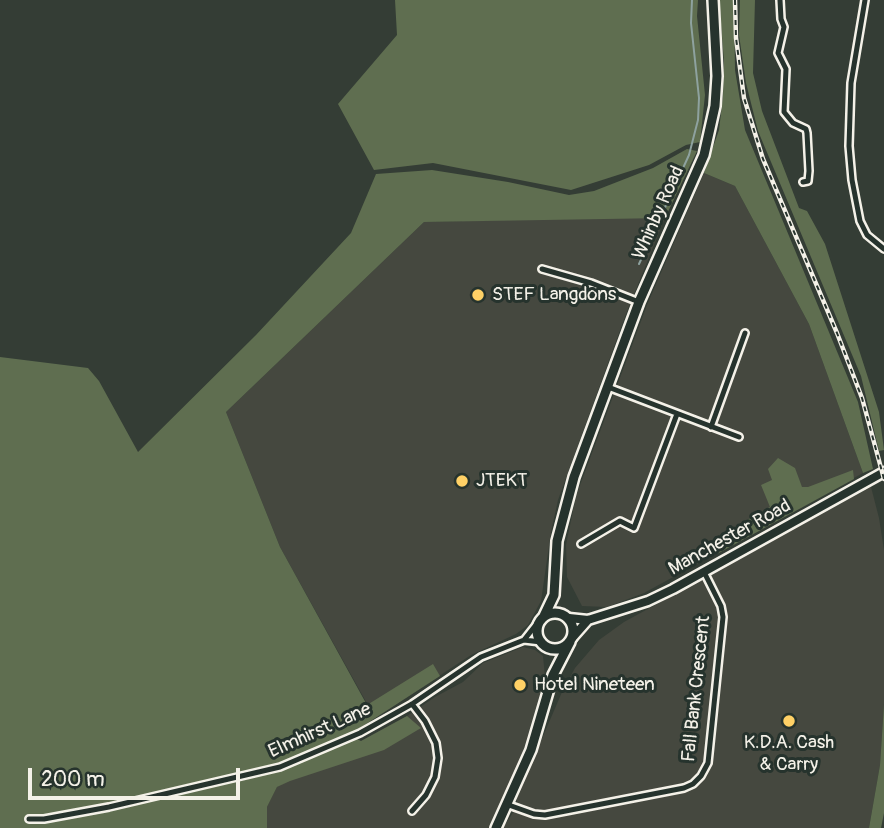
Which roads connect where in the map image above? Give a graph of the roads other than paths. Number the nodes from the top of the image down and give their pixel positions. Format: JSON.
{"nodes":[{"id":1,"x":713,"y":0,"type":"edge"},
{"id":2,"x":780,"y":0,"type":"edge"},
{"id":3,"x":865,"y":0,"type":"edge"},
{"id":4,"x":803,"y":182,"type":"dead end"},
{"id":5,"x":884,"y":249,"type":"edge"},
{"id":6,"x":542,"y":269,"type":"dead end"},
{"id":7,"x":639,"y":302,"type":"junction"},
{"id":8,"x":745,"y":334,"type":"dead end"},
{"id":9,"x":607,"y":387,"type":"junction"},
{"id":10,"x":677,"y":414,"type":"junction"},
{"id":11,"x":711,"y":427,"type":"junction"},
{"id":12,"x":739,"y":437,"type":"dead end"},
{"id":13,"x":883,"y":472,"type":"edge"},
{"id":14,"x":582,"y":544,"type":"dead end"},
{"id":15,"x":704,"y":572,"type":"junction"},
{"id":16,"x":554,"y":595,"type":"junction"},
{"id":17,"x":567,"y":616,"type":"junction"},
{"id":18,"x":542,"y":619,"type":"junction"},
{"id":19,"x":588,"y":620,"type":"junction"},
{"id":20,"x":571,"y":639,"type":"junction"},
{"id":21,"x":524,"y":640,"type":"junction"},
{"id":22,"x":542,"y":644,"type":"junction"},
{"id":23,"x":553,"y":675,"type":"junction"},
{"id":24,"x":412,"y":704,"type":"junction"},
{"id":25,"x":506,"y":804,"type":"junction"},
{"id":26,"x":412,"y":811,"type":"dead end"},
{"id":27,"x":29,"y":818,"type":"dead end"},
{"id":28,"x":496,"y":828,"type":"edge"}],
"edges":[{"from":1,"to":7,"type":"highway","name":"Whinby Road"},
{"from":2,"to":4,"type":"street"},
{"from":3,"to":5,"type":"street"},
{"from":6,"to":7,"type":"street"},
{"from":7,"to":9,"type":"highway","name":"Whinby Road"},
{"from":8,"to":11,"type":"street"},
{"from":9,"to":10,"type":"street"},
{"from":9,"to":16,"type":"highway","name":"Whinby Road"},
{"from":10,"to":11,"type":"street"},
{"from":10,"to":14,"type":"street"},
{"from":11,"to":12,"type":"street"},
{"from":13,"to":15,"type":"main road","name":"Manchester Road"},
{"from":15,"to":19,"type":"main road","name":"Manchester Road"},
{"from":15,"to":25,"type":"street","name":"Fall Bank Crescent"},
{"from":16,"to":17,"type":"highway","name":"Whinby Road"},
{"from":16,"to":18,"type":"highway","name":"Whinby Road"},
{"from":17,"to":18,"type":"highway","name":"Manchester Road"},
{"from":17,"to":19,"type":"main road","name":"Manchester Road"},
{"from":17,"to":20,"type":"highway"},
{"from":18,"to":21,"type":"street","name":"Elmhirst Lane"},
{"from":18,"to":22,"type":"highway"},
{"from":19,"to":20,"type":"main road"},
{"from":20,"to":22,"type":"highway"},
{"from":20,"to":23,"type":"highway"},
{"from":21,"to":22,"type":"street","name":"Elmhirst Lane"},
{"from":21,"to":24,"type":"street","name":"Elmhirst Lane"},
{"from":22,"to":23,"type":"highway"},
{"from":23,"to":25,"type":"highway"},
{"from":24,"to":26,"type":"street"},
{"from":24,"to":27,"type":"street","name":"Elmhirst Lane"},
{"from":25,"to":28,"type":"highway"}]}
